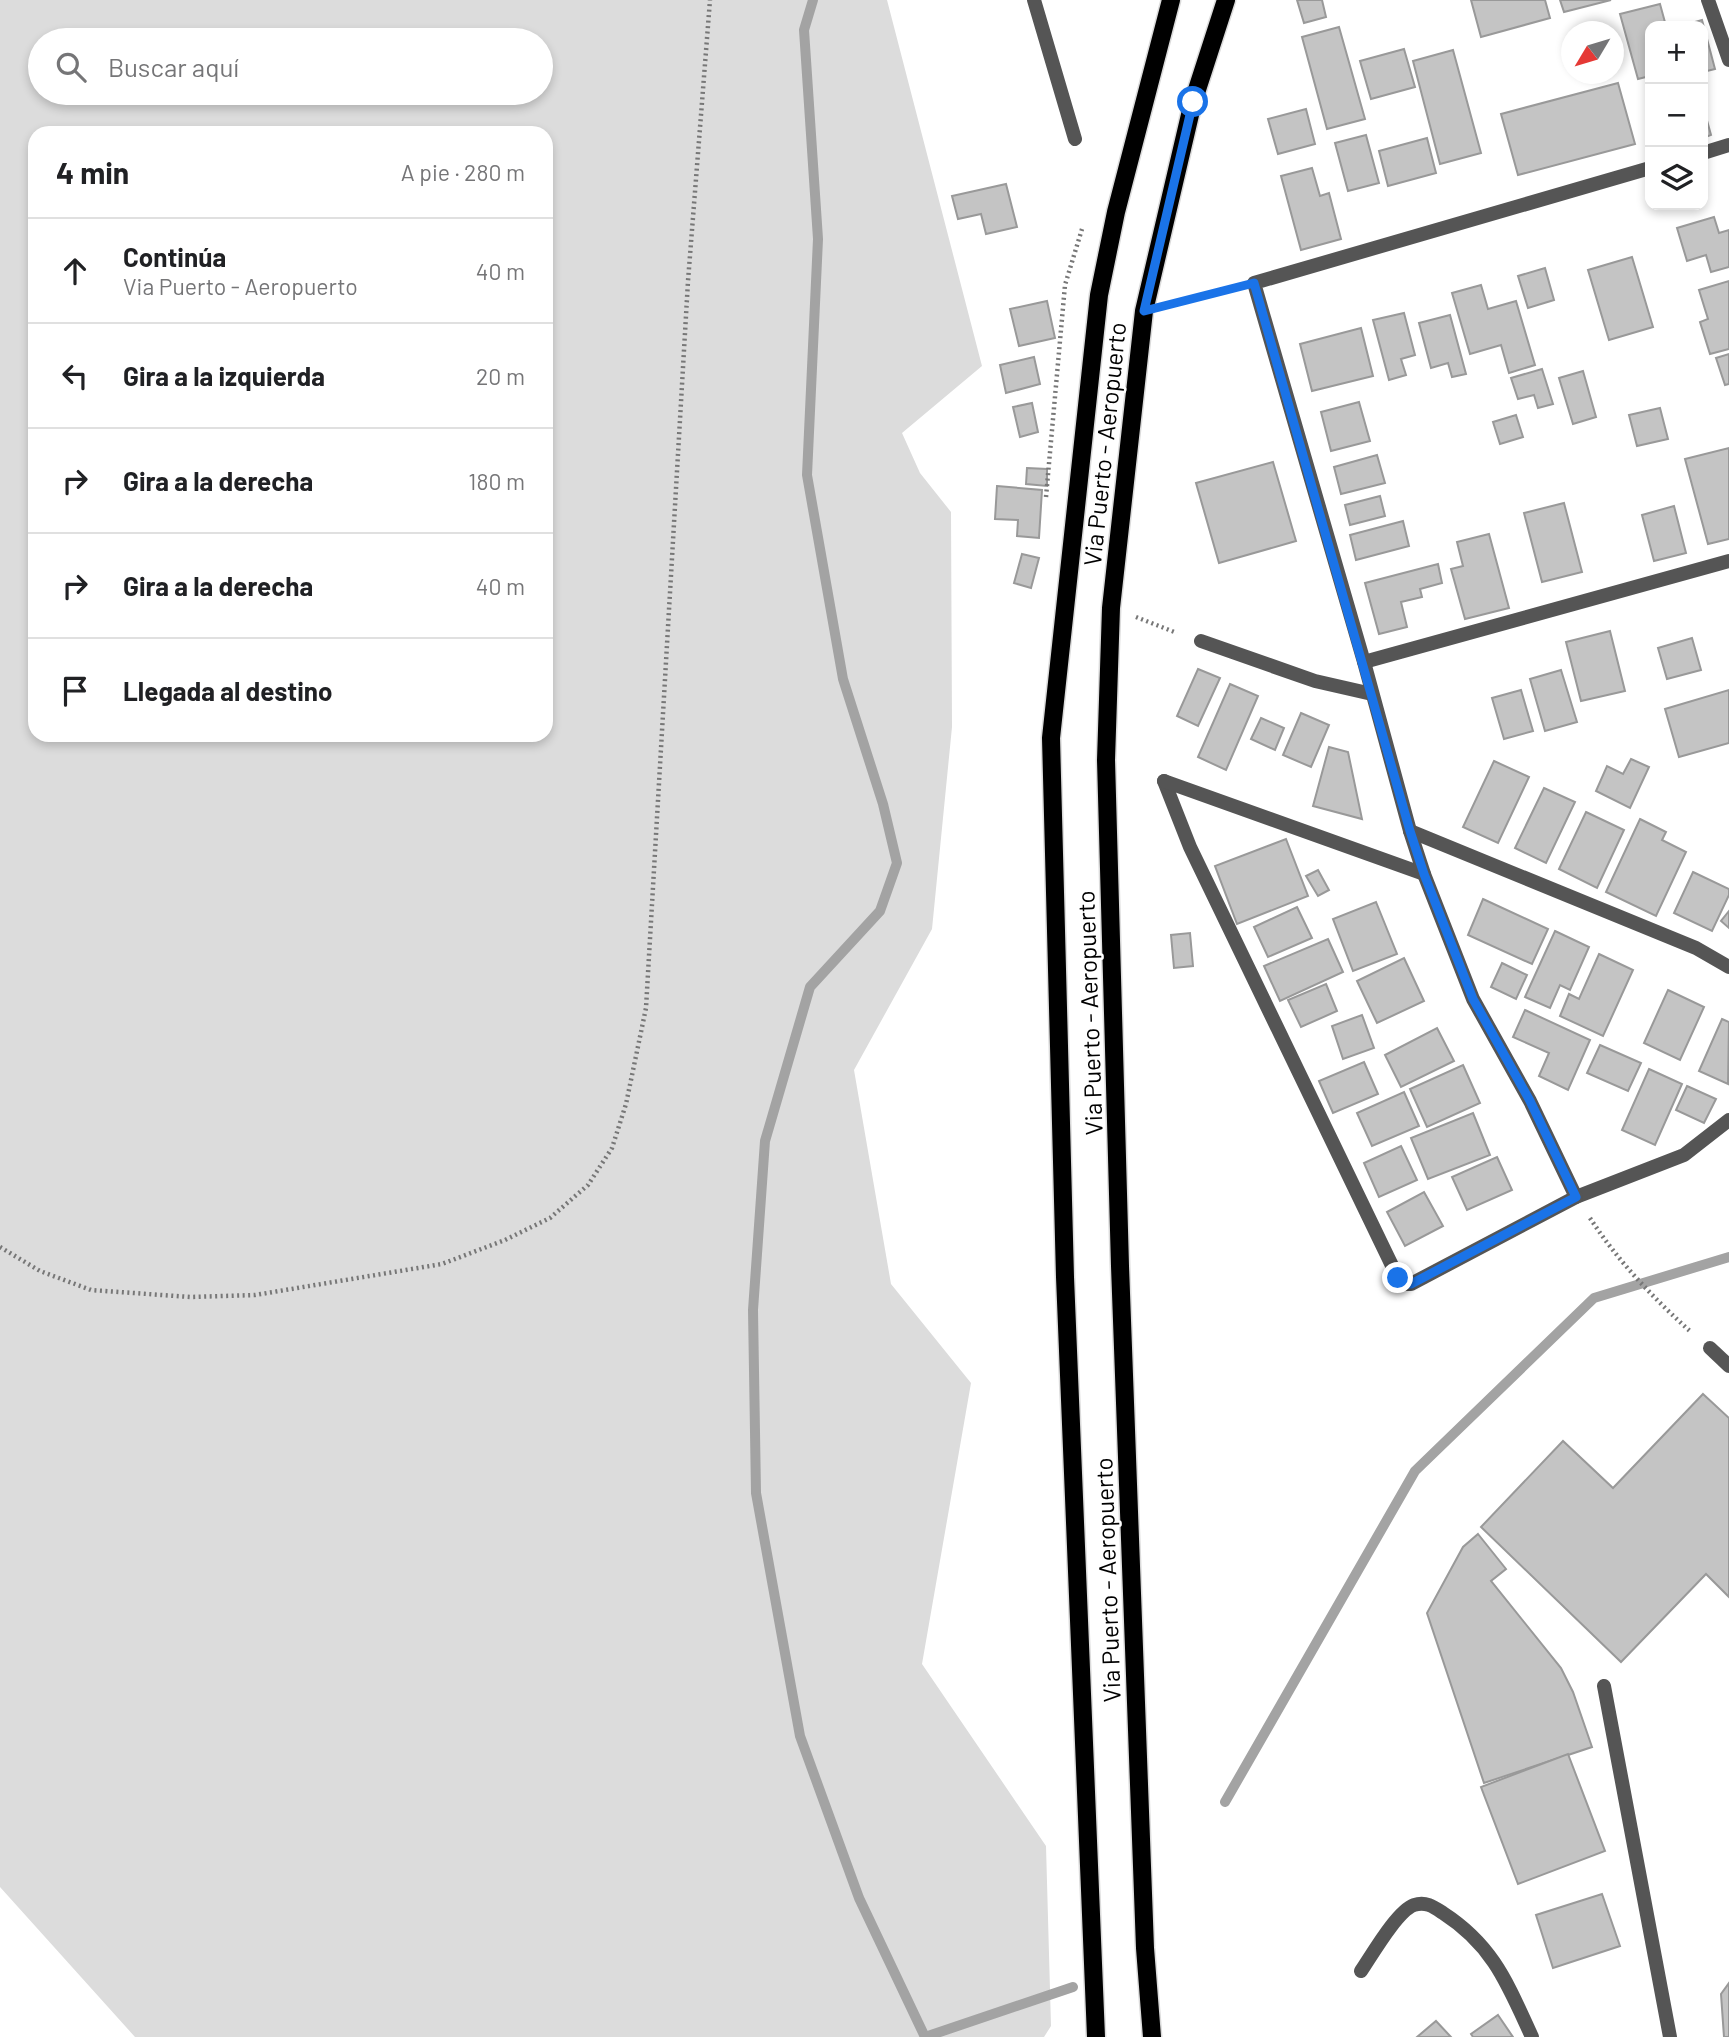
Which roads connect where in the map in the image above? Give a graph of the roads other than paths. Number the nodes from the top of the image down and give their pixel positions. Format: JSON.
{"nodes":[{"id":1,"x":1034,"y":0,"type":"edge"},
{"id":2,"x":1171,"y":0,"type":"edge"},
{"id":3,"x":1226,"y":0,"type":"edge"},
{"id":4,"x":1708,"y":0,"type":"edge"},
{"id":5,"x":1729,"y":60,"type":"edge"},
{"id":6,"x":1075,"y":139,"type":"dead end"},
{"id":7,"x":1729,"y":145,"type":"edge"},
{"id":8,"x":1708,"y":151,"type":"edge"},
{"id":9,"x":1645,"y":169,"type":"edge"},
{"id":10,"x":1729,"y":561,"type":"edge"},
{"id":11,"x":1201,"y":641,"type":"road end"},
{"id":12,"x":1364,"y":662,"type":"junction"},
{"id":13,"x":1372,"y":694,"type":"junction"},
{"id":14,"x":1410,"y":831,"type":"junction"},
{"id":15,"x":1424,"y":874,"type":"junction"},
{"id":16,"x":1729,"y":967,"type":"edge"},
{"id":17,"x":1729,"y":1120,"type":"edge"},
{"id":18,"x":1576,"y":1197,"type":"junction"},
{"id":19,"x":1710,"y":1348,"type":"dead end"},
{"id":20,"x":1729,"y":1366,"type":"edge"},
{"id":21,"x":1604,"y":1686,"type":"dead end"},
{"id":22,"x":1361,"y":1971,"type":"dead end"},
{"id":23,"x":1096,"y":2037,"type":"edge"},
{"id":24,"x":1152,"y":2037,"type":"edge"},
{"id":25,"x":1532,"y":2037,"type":"edge"},
{"id":26,"x":1670,"y":2037,"type":"edge"}],
"edges":[{"from":1,"to":6,"type":"street"},
{"from":2,"to":23,"type":"main road","name":"Via Puerto - Aeropuerto"},
{"from":3,"to":24,"type":"main road","name":"Via Puerto - Aeropuerto"},
{"from":4,"to":5,"type":"street"},
{"from":7,"to":8,"type":"street"},
{"from":9,"to":12,"type":"street"},
{"from":10,"to":12,"type":"street"},
{"from":11,"to":13,"type":"street"},
{"from":12,"to":13,"type":"street"},
{"from":13,"to":14,"type":"street"},
{"from":14,"to":15,"type":"street"},
{"from":14,"to":16,"type":"street"},
{"from":15,"to":18,"type":"street"},
{"from":15,"to":18,"type":"street"},
{"from":17,"to":18,"type":"street"},
{"from":19,"to":20,"type":"street"},
{"from":21,"to":26,"type":"street"},
{"from":22,"to":25,"type":"street"}]}
